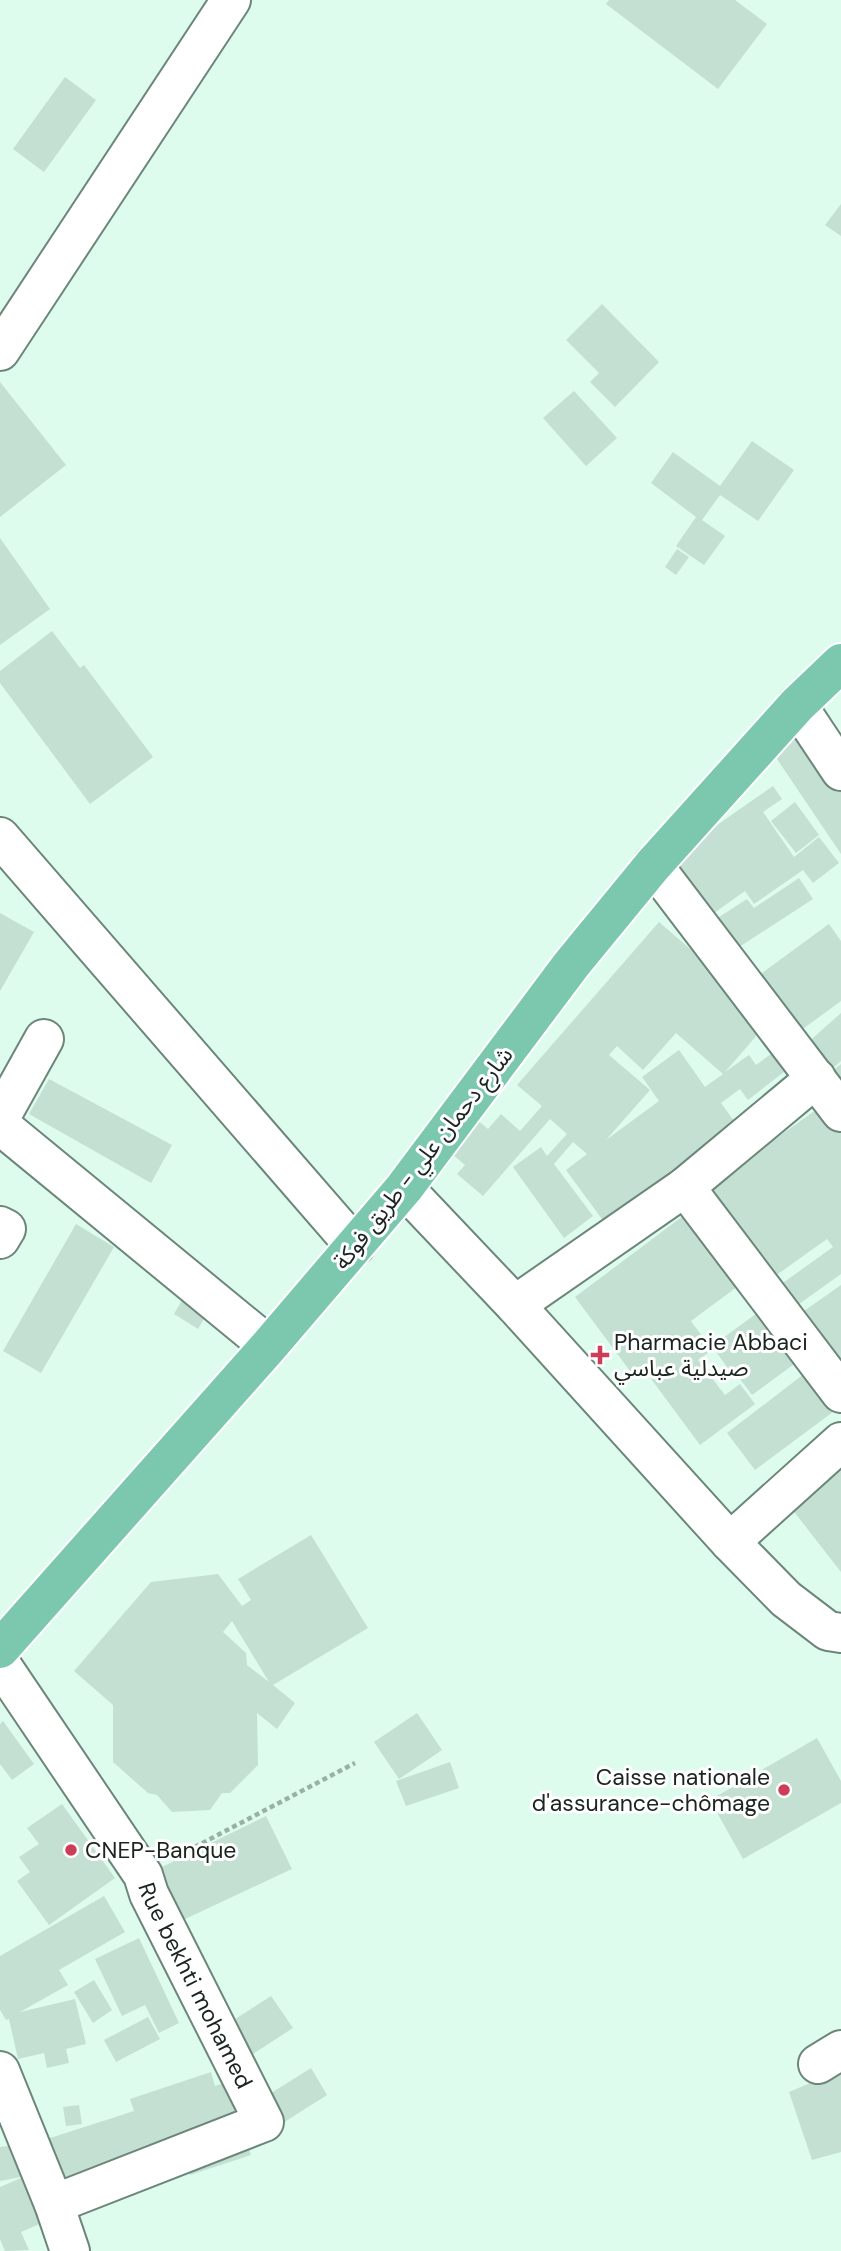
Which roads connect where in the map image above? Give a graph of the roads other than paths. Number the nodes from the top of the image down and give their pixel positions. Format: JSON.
{"nodes":[{"id":1,"x":231,"y":0,"type":"edge"},
{"id":2,"x":0,"y":351,"type":"edge"},
{"id":3,"x":841,"y":663,"type":"edge"},
{"id":4,"x":797,"y":705,"type":"junction"},
{"id":5,"x":841,"y":771,"type":"edge"},
{"id":6,"x":0,"y":837,"type":"edge"},
{"id":7,"x":653,"y":865,"type":"junction"},
{"id":8,"x":44,"y":1039,"type":"dead end"},
{"id":9,"x":816,"y":1078,"type":"junction"},
{"id":10,"x":841,"y":1112,"type":"edge"},
{"id":11,"x":0,"y":1118,"type":"edge"},
{"id":12,"x":0,"y":1125,"type":"edge"},
{"id":13,"x":685,"y":1187,"type":"junction"},
{"id":14,"x":404,"y":1188,"type":"junction"},
{"id":15,"x":0,"y":1226,"type":"edge"},
{"id":16,"x":0,"y":1239,"type":"edge"},
{"id":17,"x":355,"y":1246,"type":"junction"},
{"id":18,"x":514,"y":1305,"type":"junction"},
{"id":19,"x":269,"y":1346,"type":"junction"},
{"id":20,"x":841,"y":1393,"type":"edge"},
{"id":21,"x":841,"y":1442,"type":"edge"},
{"id":22,"x":730,"y":1542,"type":"junction"},
{"id":23,"x":841,"y":1633,"type":"edge"},
{"id":24,"x":0,"y":1650,"type":"edge"},
{"id":25,"x":0,"y":1662,"type":"edge"},
{"id":26,"x":0,"y":2071,"type":"edge"},
{"id":27,"x":54,"y":2204,"type":"junction"},
{"id":28,"x":70,"y":2251,"type":"edge"}],
"edges":[{"from":1,"to":2,"type":"street"},
{"from":3,"to":4,"type":"main road","name":"شارع دحمان علي - طريق فوكة"},
{"from":4,"to":5,"type":"street"},
{"from":4,"to":7,"type":"main road","name":"شارع دحمان علي - طريق فوكة"},
{"from":6,"to":17,"type":"street"},
{"from":7,"to":9,"type":"street"},
{"from":7,"to":14,"type":"main road","name":"شارع دحمان علي - طريق فوكة"},
{"from":8,"to":11,"type":"street"},
{"from":9,"to":10,"type":"street"},
{"from":9,"to":13,"type":"street"},
{"from":12,"to":19,"type":"street"},
{"from":13,"to":18,"type":"street"},
{"from":13,"to":20,"type":"street"},
{"from":14,"to":17,"type":"main road","name":"شارع دحمان علي - طريق فوكة"},
{"from":14,"to":18,"type":"street"},
{"from":15,"to":16,"type":"street"},
{"from":17,"to":19,"type":"main road","name":"شارع دحمان علي - طريق فوكة"},
{"from":18,"to":22,"type":"street"},
{"from":19,"to":24,"type":"main road","name":"شارع دحمان علي - طريق فوكة"},
{"from":21,"to":22,"type":"street"},
{"from":22,"to":23,"type":"street"},
{"from":25,"to":27,"type":"street","name":"Rue bekhti mohamed"},
{"from":26,"to":27,"type":"street"},
{"from":27,"to":28,"type":"street"}]}
